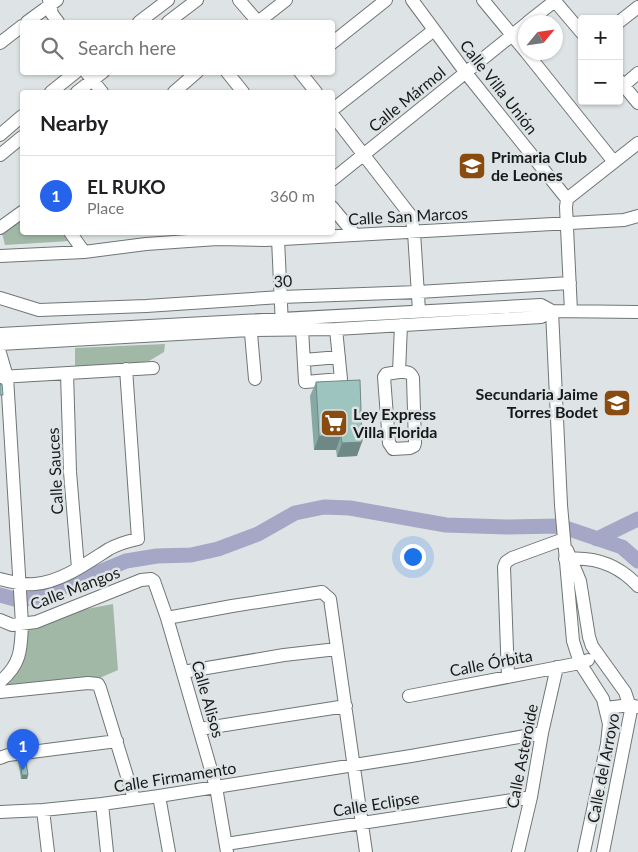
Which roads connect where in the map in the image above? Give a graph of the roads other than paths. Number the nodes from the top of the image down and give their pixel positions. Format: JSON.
{"nodes":[{"id":1,"x":168,"y":0,"type":"edge"},
{"id":2,"x":197,"y":0,"type":"edge"},
{"id":3,"x":239,"y":0,"type":"edge"},
{"id":4,"x":286,"y":0,"type":"edge"},
{"id":5,"x":386,"y":0,"type":"edge"},
{"id":6,"x":412,"y":0,"type":"edge"},
{"id":7,"x":483,"y":0,"type":"edge"},
{"id":8,"x":555,"y":0,"type":"edge"},
{"id":9,"x":52,"y":2,"type":"edge"},
{"id":10,"x":638,"y":7,"type":"edge"},
{"id":11,"x":537,"y":15,"type":"edge"},
{"id":12,"x":623,"y":19,"type":"edge"},
{"id":13,"x":30,"y":20,"type":"edge"},
{"id":14,"x":56,"y":20,"type":"edge"},
{"id":15,"x":142,"y":20,"type":"edge"},
{"id":16,"x":171,"y":20,"type":"edge"},
{"id":17,"x":256,"y":20,"type":"edge"},
{"id":18,"x":261,"y":20,"type":"edge"},
{"id":19,"x":20,"y":28,"type":"edge"},
{"id":20,"x":578,"y":29,"type":"edge"},
{"id":21,"x":434,"y":30,"type":"junction"},
{"id":22,"x":518,"y":30,"type":"edge"},
{"id":23,"x":512,"y":35,"type":"junction"},
{"id":24,"x":335,"y":41,"type":"edge"},
{"id":25,"x":518,"y":42,"type":"edge"},
{"id":26,"x":0,"y":43,"type":"edge"},
{"id":27,"x":532,"y":60,"type":"edge"},
{"id":28,"x":466,"y":73,"type":"junction"},
{"id":29,"x":638,"y":73,"type":"edge"},
{"id":30,"x":72,"y":75,"type":"edge"},
{"id":31,"x":94,"y":75,"type":"edge"},
{"id":32,"x":194,"y":75,"type":"edge"},
{"id":33,"x":229,"y":75,"type":"edge"},
{"id":34,"x":302,"y":75,"type":"edge"},
{"id":35,"x":623,"y":82,"type":"edge"},
{"id":36,"x":623,"y":85,"type":"edge"},
{"id":37,"x":54,"y":90,"type":"edge"},
{"id":38,"x":79,"y":90,"type":"edge"},
{"id":39,"x":101,"y":90,"type":"edge"},
{"id":40,"x":176,"y":90,"type":"edge"},
{"id":41,"x":241,"y":90,"type":"edge"},
{"id":42,"x":314,"y":90,"type":"edge"},
{"id":43,"x":638,"y":103,"type":"edge"},
{"id":44,"x":335,"y":110,"type":"edge"},
{"id":45,"x":335,"y":116,"type":"edge"},
{"id":46,"x":20,"y":118,"type":"edge"},
{"id":47,"x":0,"y":134,"type":"edge"},
{"id":48,"x":20,"y":139,"type":"edge"},
{"id":49,"x":638,"y":143,"type":"edge"},
{"id":50,"x":0,"y":155,"type":"edge"},
{"id":51,"x":364,"y":155,"type":"junction"},
{"id":52,"x":614,"y":162,"type":"junction"},
{"id":53,"x":335,"y":178,"type":"edge"},
{"id":54,"x":567,"y":199,"type":"junction"},
{"id":55,"x":335,"y":210,"type":"edge"},
{"id":56,"x":20,"y":213,"type":"edge"},
{"id":57,"x":638,"y":216,"type":"edge"},
{"id":58,"x":567,"y":224,"type":"junction"},
{"id":59,"x":0,"y":228,"type":"edge"},
{"id":60,"x":414,"y":232,"type":"junction"},
{"id":61,"x":72,"y":235,"type":"edge"},
{"id":62,"x":145,"y":235,"type":"edge"},
{"id":63,"x":356,"y":235,"type":"junction"},
{"id":64,"x":215,"y":236,"type":"edge"},
{"id":65,"x":272,"y":237,"type":"edge"},
{"id":66,"x":152,"y":243,"type":"junction"},
{"id":67,"x":84,"y":252,"type":"junction"},
{"id":68,"x":0,"y":256,"type":"edge"},
{"id":69,"x":570,"y":283,"type":"junction"},
{"id":70,"x":418,"y":292,"type":"junction"},
{"id":71,"x":281,"y":297,"type":"junction"},
{"id":72,"x":0,"y":298,"type":"edge"},
{"id":73,"x":419,"y":311,"type":"junction"},
{"id":74,"x":552,"y":311,"type":"junction"},
{"id":75,"x":572,"y":311,"type":"junction"},
{"id":76,"x":638,"y":312,"type":"edge"},
{"id":77,"x":282,"y":324,"type":"junction"},
{"id":78,"x":250,"y":325,"type":"junction"},
{"id":79,"x":401,"y":325,"type":"junction"},
{"id":80,"x":336,"y":329,"type":"junction"},
{"id":81,"x":302,"y":330,"type":"junction"},
{"id":82,"x":0,"y":334,"type":"edge"},
{"id":83,"x":0,"y":344,"type":"edge"},
{"id":84,"x":0,"y":353,"type":"edge"},
{"id":85,"x":339,"y":357,"type":"junction"},
{"id":86,"x":304,"y":360,"type":"junction"},
{"id":87,"x":153,"y":368,"type":"dead end"},
{"id":88,"x":126,"y":369,"type":"junction"},
{"id":89,"x":399,"y":372,"type":"junction"},
{"id":90,"x":67,"y":373,"type":"junction"},
{"id":91,"x":4,"y":376,"type":"edge"},
{"id":92,"x":255,"y":379,"type":"dead end"},
{"id":93,"x":564,"y":540,"type":"junction"},
{"id":94,"x":568,"y":559,"type":"junction"},
{"id":95,"x":78,"y":568,"type":"junction"},
{"id":96,"x":0,"y":579,"type":"edge"},
{"id":97,"x":157,"y":586,"type":"joint"},
{"id":98,"x":638,"y":586,"type":"edge"},
{"id":99,"x":20,"y":587,"type":"junction"},
{"id":100,"x":167,"y":618,"type":"junction"},
{"id":101,"x":0,"y":620,"type":"edge"},
{"id":102,"x":21,"y":620,"type":"junction"},
{"id":103,"x":337,"y":649,"type":"junction"},
{"id":104,"x":598,"y":656,"type":"junction"},
{"id":105,"x":580,"y":663,"type":"junction"},
{"id":106,"x":557,"y":667,"type":"junction"},
{"id":107,"x":183,"y":672,"type":"junction"},
{"id":108,"x":508,"y":677,"type":"junction"},
{"id":109,"x":0,"y":682,"type":"edge"},
{"id":110,"x":0,"y":692,"type":"edge"},
{"id":111,"x":409,"y":696,"type":"dead end"},
{"id":112,"x":346,"y":706,"type":"junction"},
{"id":113,"x":634,"y":706,"type":"edge"},
{"id":114,"x":606,"y":708,"type":"junction"},
{"id":115,"x":200,"y":729,"type":"junction"},
{"id":116,"x":542,"y":733,"type":"junction"},
{"id":117,"x":117,"y":741,"type":"junction"},
{"id":118,"x":0,"y":758,"type":"edge"},
{"id":119,"x":354,"y":764,"type":"junction"},
{"id":120,"x":216,"y":787,"type":"junction"},
{"id":121,"x":159,"y":796,"type":"junction"},
{"id":122,"x":531,"y":797,"type":"junction"},
{"id":123,"x":134,"y":800,"type":"junction"},
{"id":124,"x":102,"y":804,"type":"junction"},
{"id":125,"x":42,"y":810,"type":"junction"},
{"id":126,"x":0,"y":812,"type":"edge"},
{"id":127,"x":362,"y":823,"type":"junction"},
{"id":128,"x":226,"y":848,"type":"edge"},
{"id":129,"x":48,"y":852,"type":"edge"},
{"id":130,"x":107,"y":852,"type":"edge"},
{"id":131,"x":169,"y":852,"type":"edge"},
{"id":132,"x":366,"y":852,"type":"edge"},
{"id":133,"x":518,"y":852,"type":"edge"},
{"id":134,"x":584,"y":852,"type":"edge"},
{"id":135,"x":603,"y":852,"type":"edge"}],
"edges":[{"from":1,"to":15,"type":"street"},
{"from":2,"to":16,"type":"street"},
{"from":3,"to":17,"type":"street"},
{"from":4,"to":18,"type":"street"},
{"from":5,"to":24,"type":"street"},
{"from":6,"to":21,"type":"street","name":"Calle Villa Unión"},
{"from":7,"to":23,"type":"street"},
{"from":8,"to":11,"type":"street","name":"Calle Mármol"},
{"from":8,"to":20,"type":"street"},
{"from":9,"to":13,"type":"street"},
{"from":9,"to":14,"type":"street"},
{"from":10,"to":12,"type":"street"},
{"from":19,"to":26,"type":"street"},
{"from":21,"to":28,"type":"street","name":"Calle Villa Unión"},
{"from":21,"to":44,"type":"street"},
{"from":22,"to":23,"type":"street","name":"Calle Mármol"},
{"from":23,"to":25,"type":"street"},
{"from":23,"to":28,"type":"street","name":"Calle Mármol"},
{"from":27,"to":52,"type":"street"},
{"from":28,"to":51,"type":"street","name":"Calle Mármol"},
{"from":28,"to":54,"type":"street","name":"Calle Villa Unión"},
{"from":29,"to":35,"type":"street"},
{"from":30,"to":37,"type":"street"},
{"from":31,"to":38,"type":"street"},
{"from":31,"to":39,"type":"street"},
{"from":32,"to":40,"type":"street"},
{"from":33,"to":41,"type":"street"},
{"from":34,"to":42,"type":"street"},
{"from":36,"to":43,"type":"street"},
{"from":45,"to":51,"type":"street"},
{"from":46,"to":47,"type":"street"},
{"from":48,"to":50,"type":"street"},
{"from":49,"to":52,"type":"street"},
{"from":51,"to":53,"type":"street","name":"Calle Mármol"},
{"from":51,"to":60,"type":"street"},
{"from":52,"to":54,"type":"street"},
{"from":54,"to":58,"type":"street"},
{"from":55,"to":63,"type":"street"},
{"from":56,"to":59,"type":"street"},
{"from":57,"to":58,"type":"street","name":"Calle San Marcos"},
{"from":58,"to":60,"type":"street","name":"Calle San Marcos"},
{"from":58,"to":69,"type":"street"},
{"from":60,"to":63,"type":"street","name":"Calle San Marcos"},
{"from":60,"to":70,"type":"street"},
{"from":61,"to":67,"type":"street"},
{"from":62,"to":66,"type":"street"},
{"from":63,"to":65,"type":"street","name":"Calle San Marcos"},
{"from":64,"to":65,"type":"street","name":"Calle San Marcos"},
{"from":64,"to":66,"type":"street","name":"Calle San Marcos"},
{"from":65,"to":71,"type":"street"},
{"from":66,"to":67,"type":"street","name":"Calle San Marcos"},
{"from":67,"to":68,"type":"street","name":"Calle San Marcos"},
{"from":69,"to":70,"type":"street","name":"30"},
{"from":69,"to":75,"type":"street"},
{"from":70,"to":71,"type":"street","name":"30"},
{"from":70,"to":73,"type":"street"},
{"from":71,"to":72,"type":"street","name":"30"},
{"from":71,"to":77,"type":"street"},
{"from":73,"to":74,"type":"street"},
{"from":73,"to":77,"type":"street"},
{"from":74,"to":75,"type":"street"},
{"from":74,"to":79,"type":"street"},
{"from":74,"to":93,"type":"street","name":"Calle del Arroyo"},
{"from":75,"to":76,"type":"street"},
{"from":77,"to":78,"type":"street"},
{"from":77,"to":81,"type":"street"},
{"from":78,"to":82,"type":"street"},
{"from":78,"to":83,"type":"street"},
{"from":78,"to":92,"type":"street"},
{"from":79,"to":80,"type":"street"},
{"from":79,"to":89,"type":"street"},
{"from":80,"to":81,"type":"street"},
{"from":80,"to":85,"type":"street"},
{"from":81,"to":86,"type":"street"},
{"from":84,"to":91,"type":"street"},
{"from":85,"to":86,"type":"street"},
{"from":85,"to":86,"type":"street"},
{"from":87,"to":88,"type":"street"},
{"from":88,"to":90,"type":"street"},
{"from":88,"to":95,"type":"street","name":"Calle Mangos"},
{"from":89,"to":89,"type":"street"},
{"from":90,"to":91,"type":"street"},
{"from":90,"to":95,"type":"street","name":"Calle Sauces"},
{"from":91,"to":99,"type":"street"},
{"from":93,"to":94,"type":"street","name":"Calle del Arroyo"},
{"from":93,"to":108,"type":"street"},
{"from":94,"to":98,"type":"street"},
{"from":94,"to":104,"type":"street","name":"Calle del Arroyo"},
{"from":94,"to":105,"type":"street","name":"Calle del Arroyo"},
{"from":95,"to":99,"type":"street","name":"Calle Mangos"},
{"from":96,"to":99,"type":"street","name":"Calle Mangos"},
{"from":97,"to":100,"type":"street","name":"Calle Alisos"},
{"from":97,"to":102,"type":"street","name":"Calle Mangos"},
{"from":99,"to":102,"type":"street"},
{"from":100,"to":103,"type":"street"},
{"from":100,"to":107,"type":"street","name":"Calle Alisos"},
{"from":101,"to":102,"type":"street","name":"Calle Mangos"},
{"from":102,"to":109,"type":"street"},
{"from":103,"to":107,"type":"street"},
{"from":103,"to":112,"type":"street"},
{"from":104,"to":105,"type":"street","name":"Calle Órbita"},
{"from":104,"to":113,"type":"street","name":"Calle del Arroyo"},
{"from":105,"to":106,"type":"street","name":"Calle Órbita"},
{"from":105,"to":114,"type":"street","name":"Calle del Arroyo"},
{"from":106,"to":108,"type":"street","name":"Calle Órbita"},
{"from":106,"to":116,"type":"street","name":"Calle Asteroide"},
{"from":107,"to":115,"type":"street","name":"Calle Alisos"},
{"from":108,"to":111,"type":"street","name":"Calle Órbita"},
{"from":110,"to":117,"type":"street"},
{"from":112,"to":115,"type":"street"},
{"from":112,"to":119,"type":"street"},
{"from":113,"to":114,"type":"street"},
{"from":113,"to":135,"type":"street","name":"Calle del Arroyo"},
{"from":114,"to":134,"type":"street","name":"Calle del Arroyo"},
{"from":115,"to":120,"type":"street","name":"Calle Alisos"},
{"from":116,"to":119,"type":"street","name":"Calle Firmamento"},
{"from":116,"to":122,"type":"street","name":"Calle Asteroide"},
{"from":117,"to":118,"type":"street"},
{"from":117,"to":123,"type":"street"},
{"from":119,"to":120,"type":"street","name":"Calle Firmamento"},
{"from":119,"to":127,"type":"street"},
{"from":120,"to":121,"type":"street","name":"Calle Firmamento"},
{"from":120,"to":128,"type":"street","name":"Calle Alisos"},
{"from":121,"to":123,"type":"street","name":"Calle Firmamento"},
{"from":121,"to":131,"type":"street"},
{"from":122,"to":127,"type":"street","name":"Calle Eclipse"},
{"from":122,"to":133,"type":"street","name":"Calle Asteroide"},
{"from":123,"to":124,"type":"street","name":"Calle Firmamento"},
{"from":124,"to":125,"type":"street","name":"Calle Firmamento"},
{"from":124,"to":130,"type":"street"},
{"from":125,"to":126,"type":"street","name":"Calle Firmamento"},
{"from":125,"to":129,"type":"street"},
{"from":127,"to":128,"type":"street","name":"Calle Eclipse"},
{"from":127,"to":132,"type":"street"}]}
